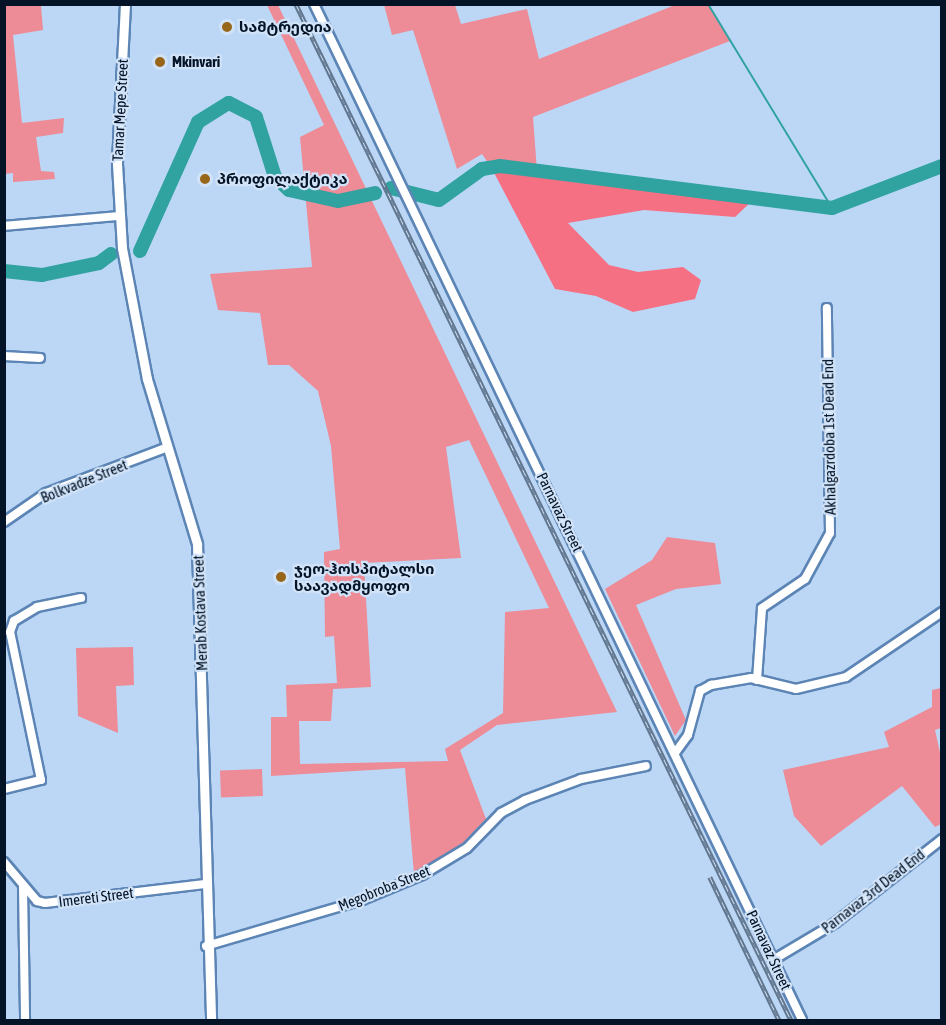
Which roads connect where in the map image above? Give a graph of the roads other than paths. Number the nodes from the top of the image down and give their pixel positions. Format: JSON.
{"nodes":[{"id":1,"x":125,"y":4,"type":"edge"},
{"id":2,"x":314,"y":4,"type":"edge"},
{"id":3,"x":119,"y":216,"type":"junction"},
{"id":4,"x":4,"y":226,"type":"edge"},
{"id":5,"x":827,"y":308,"type":"dead end"},
{"id":6,"x":4,"y":356,"type":"edge"},
{"id":7,"x":40,"y":357,"type":"dead end"},
{"id":8,"x":168,"y":447,"type":"junction"},
{"id":9,"x":4,"y":522,"type":"edge"},
{"id":10,"x":81,"y":598,"type":"dead end"},
{"id":11,"x":942,"y":612,"type":"edge"},
{"id":12,"x":757,"y":680,"type":"junction"},
{"id":13,"x":675,"y":753,"type":"junction"},
{"id":14,"x":646,"y":766,"type":"dead end"},
{"id":15,"x":4,"y":789,"type":"edge"},
{"id":16,"x":942,"y":839,"type":"edge"},
{"id":17,"x":4,"y":862,"type":"edge"},
{"id":18,"x":205,"y":884,"type":"junction"},
{"id":19,"x":23,"y":887,"type":"junction"},
{"id":20,"x":206,"y":946,"type":"junction"},
{"id":21,"x":773,"y":960,"type":"junction"},
{"id":22,"x":26,"y":1020,"type":"edge"},
{"id":23,"x":211,"y":1020,"type":"edge"},
{"id":24,"x":802,"y":1020,"type":"edge"}],
"edges":[{"from":1,"to":3,"type":"main road","name":"Tamar Mepe Street"},
{"from":2,"to":13,"type":"street","name":"Parnavaz Street"},
{"from":3,"to":4,"type":"street"},
{"from":3,"to":8,"type":"main road","name":"Merab Kostava Street"},
{"from":5,"to":12,"type":"street","name":"Akhalgazrdoba 1st Dead End"},
{"from":6,"to":7,"type":"street"},
{"from":8,"to":9,"type":"street","name":"Bolkvadze Street"},
{"from":8,"to":18,"type":"main road","name":"Merab Kostava Street"},
{"from":10,"to":15,"type":"street"},
{"from":11,"to":12,"type":"street"},
{"from":12,"to":13,"type":"street"},
{"from":13,"to":21,"type":"street","name":"Parnavaz Street"},
{"from":14,"to":20,"type":"street","name":"Megobroba Street"},
{"from":16,"to":21,"type":"street","name":"Parnavaz 3rd Dead End"},
{"from":17,"to":19,"type":"street","name":"Imereti Street"},
{"from":18,"to":19,"type":"street","name":"Imereti Street"},
{"from":18,"to":20,"type":"main road","name":"Merab Kostava Street"},
{"from":19,"to":22,"type":"street"},
{"from":20,"to":23,"type":"main road","name":"Merab Kostava Street"},
{"from":21,"to":24,"type":"street","name":"Parnavaz Street"}]}
